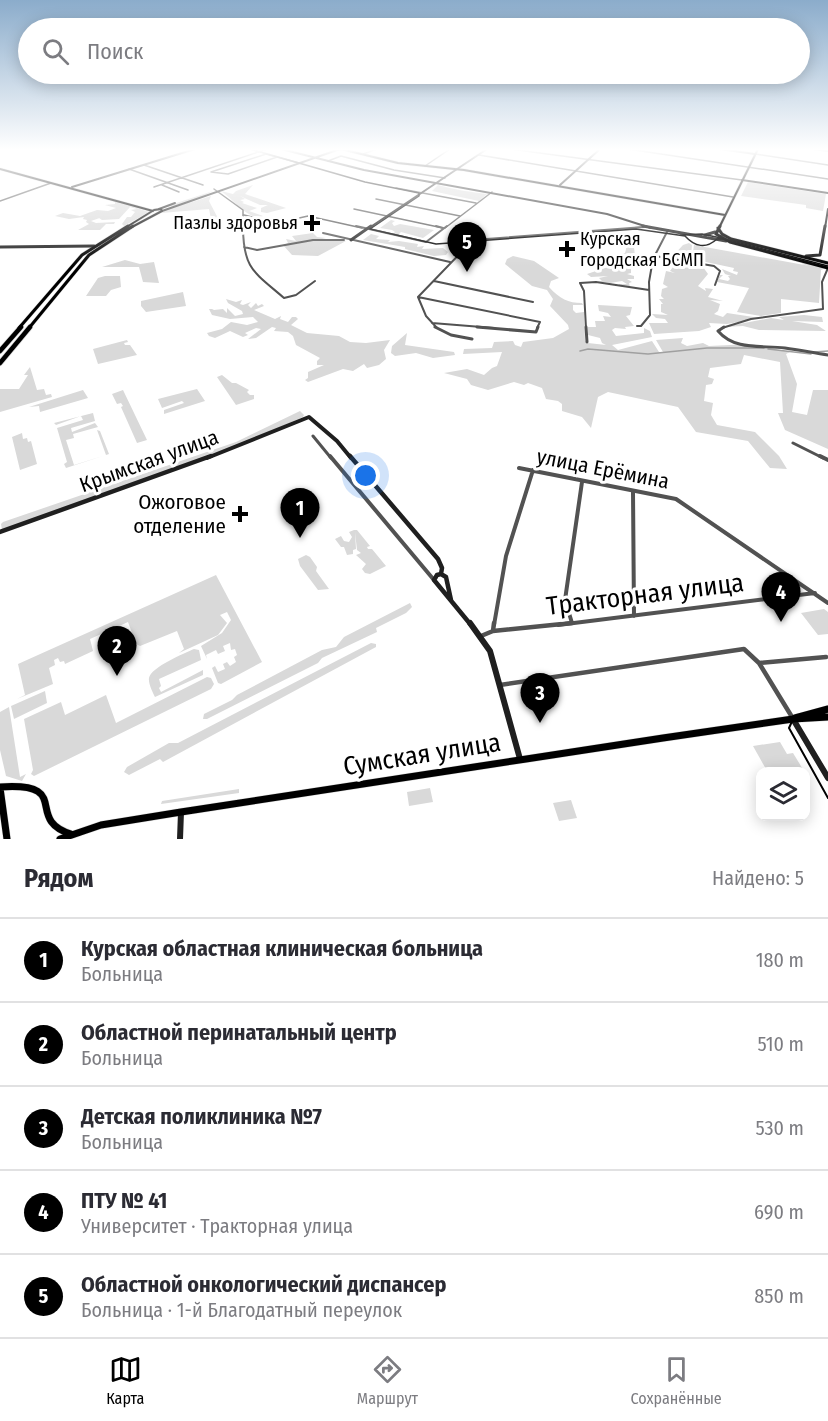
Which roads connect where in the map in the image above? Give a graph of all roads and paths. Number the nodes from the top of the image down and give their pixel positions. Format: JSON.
{"nodes":[{"id":1,"x":35,"y":188,"type":"edge"},
{"id":2,"x":75,"y":188,"type":"edge"},
{"id":3,"x":76,"y":188,"type":"edge"},
{"id":4,"x":170,"y":188,"type":"edge"},
{"id":5,"x":183,"y":188,"type":"edge"},
{"id":6,"x":222,"y":188,"type":"edge"},
{"id":7,"x":396,"y":188,"type":"dead end"},
{"id":8,"x":429,"y":188,"type":"edge"},
{"id":9,"x":471,"y":188,"type":"edge"},
{"id":10,"x":572,"y":188,"type":"edge"},
{"id":11,"x":679,"y":188,"type":"edge"},
{"id":12,"x":738,"y":188,"type":"edge"},
{"id":13,"x":796,"y":188,"type":"edge"},
{"id":14,"x":188,"y":190,"type":"dead end"},
{"id":15,"x":216,"y":190,"type":"junction"},
{"id":16,"x":179,"y":192,"type":"dead end"},
{"id":17,"x":492,"y":192,"type":"junction"},
{"id":18,"x":422,"y":193,"type":"junction"},
{"id":19,"x":828,"y":193,"type":"edge"},
{"id":20,"x":733,"y":197,"type":"junction"},
{"id":21,"x":376,"y":199,"type":"dead end"},
{"id":22,"x":0,"y":201,"type":"edge"},
{"id":23,"x":476,"y":203,"type":"junction"},
{"id":24,"x":405,"y":204,"type":"junction"},
{"id":25,"x":354,"y":209,"type":"dead end"},
{"id":26,"x":158,"y":210,"type":"junction"},
{"id":27,"x":828,"y":211,"type":"edge"},
{"id":28,"x":244,"y":214,"type":"junction"},
{"id":29,"x":725,"y":214,"type":"junction"},
{"id":30,"x":460,"y":216,"type":"junction"},
{"id":31,"x":386,"y":217,"type":"junction"},
{"id":32,"x":644,"y":226,"type":"junction"},
{"id":33,"x":443,"y":228,"type":"junction"},
{"id":34,"x":366,"y":230,"type":"junction"},
{"id":35,"x":717,"y":230,"type":"junction"},
{"id":36,"x":668,"y":231,"type":"junction"},
{"id":37,"x":323,"y":233,"type":"dead end"},
{"id":38,"x":823,"y":234,"type":"junction"},
{"id":39,"x":828,"y":235,"type":"edge"},
{"id":40,"x":702,"y":236,"type":"junction"},
{"id":41,"x":718,"y":237,"type":"junction"},
{"id":42,"x":351,"y":240,"type":"junction"},
{"id":43,"x":729,"y":240,"type":"junction"},
{"id":44,"x":471,"y":241,"type":"junction"},
{"id":45,"x":455,"y":243,"type":"dead end"},
{"id":46,"x":0,"y":247,"type":"edge"},
{"id":47,"x":96,"y":247,"type":"junction"},
{"id":48,"x":243,"y":247,"type":"junction"},
{"id":49,"x":773,"y":250,"type":"junction"},
{"id":50,"x":88,"y":253,"type":"junction"},
{"id":51,"x":800,"y":255,"type":"junction"},
{"id":52,"x":820,"y":255,"type":"junction"},
{"id":53,"x":655,"y":256,"type":"junction"},
{"id":54,"x":450,"y":262,"type":"junction"},
{"id":55,"x":828,"y":265,"type":"edge"},
{"id":56,"x":434,"y":281,"type":"junction"},
{"id":57,"x":315,"y":282,"type":"dead end"},
{"id":58,"x":715,"y":285,"type":"dead end"},
{"id":59,"x":649,"y":290,"type":"junction"},
{"id":60,"x":418,"y":297,"type":"junction"},
{"id":61,"x":533,"y":302,"type":"dead end"},
{"id":62,"x":432,"y":323,"type":"junction"},
{"id":63,"x":637,"y":326,"type":"dead end"},
{"id":64,"x":472,"y":339,"type":"dead end"},
{"id":65,"x":587,"y":342,"type":"dead end"},
{"id":66,"x":0,"y":351,"type":"edge"},
{"id":67,"x":828,"y":355,"type":"edge"},
{"id":68,"x":0,"y":363,"type":"edge"},
{"id":69,"x":313,"y":436,"type":"dead end"},
{"id":70,"x":793,"y":443,"type":"dead end"},
{"id":71,"x":828,"y":460,"type":"edge"},
{"id":72,"x":519,"y":468,"type":"dead end"},
{"id":73,"x":533,"y":471,"type":"junction"},
{"id":74,"x":582,"y":482,"type":"junction"},
{"id":75,"x":633,"y":491,"type":"junction"},
{"id":76,"x":0,"y":532,"type":"edge"},
{"id":77,"x":441,"y":574,"type":"junction"},
{"id":78,"x":434,"y":580,"type":"junction"},
{"id":79,"x":815,"y":593,"type":"junction"},
{"id":80,"x":451,"y":601,"type":"junction"},
{"id":81,"x":828,"y":603,"type":"edge"},
{"id":82,"x":634,"y":616,"type":"junction"},
{"id":83,"x":572,"y":623,"type":"junction"},
{"id":84,"x":493,"y":631,"type":"junction"},
{"id":85,"x":481,"y":636,"type":"junction"},
{"id":86,"x":826,"y":657,"type":"dead end"},
{"id":87,"x":759,"y":663,"type":"junction"},
{"id":88,"x":500,"y":685,"type":"junction"},
{"id":89,"x":828,"y":709,"type":"edge"},
{"id":90,"x":828,"y":717,"type":"edge"},
{"id":91,"x":793,"y":719,"type":"junction"},
{"id":92,"x":521,"y":760,"type":"junction"},
{"id":93,"x":828,"y":778,"type":"edge"},
{"id":94,"x":0,"y":787,"type":"edge"},
{"id":95,"x":1,"y":801,"type":"edge"},
{"id":96,"x":181,"y":812,"type":"junction"},
{"id":97,"x":71,"y":834,"type":"junction"},
{"id":98,"x":7,"y":839,"type":"edge"},
{"id":99,"x":60,"y":839,"type":"edge"},
{"id":100,"x":180,"y":839,"type":"edge"}],
"edges":[{"from":1,"to":22,"type":"street"},
{"from":2,"to":26,"type":"main road"},
{"from":3,"to":26,"type":"main road"},
{"from":4,"to":16,"type":"street"},
{"from":5,"to":14,"type":"street"},
{"from":6,"to":15,"type":"street"},
{"from":7,"to":18,"type":"street"},
{"from":8,"to":18,"type":"street"},
{"from":9,"to":17,"type":"street"},
{"from":10,"to":29,"type":"main road"},
{"from":11,"to":20,"type":"street"},
{"from":12,"to":20,"type":"main road"},
{"from":13,"to":19,"type":"street"},
{"from":15,"to":26,"type":"street"},
{"from":15,"to":28,"type":"street"},
{"from":17,"to":23,"type":"street"},
{"from":17,"to":32,"type":"street"},
{"from":18,"to":23,"type":"street"},
{"from":18,"to":24,"type":"street"},
{"from":20,"to":29,"type":"main road"},
{"from":21,"to":24,"type":"street"},
{"from":23,"to":30,"type":"street"},
{"from":24,"to":30,"type":"street"},
{"from":24,"to":31,"type":"street"},
{"from":25,"to":31,"type":"street"},
{"from":26,"to":47,"type":"main road"},
{"from":26,"to":47,"type":"main road"},
{"from":27,"to":38,"type":"street"},
{"from":28,"to":34,"type":"street"},
{"from":28,"to":48,"type":"street"},
{"from":29,"to":35,"type":"main road"},
{"from":30,"to":33,"type":"street"},
{"from":31,"to":33,"type":"street"},
{"from":31,"to":34,"type":"street"},
{"from":32,"to":36,"type":"street"},
{"from":32,"to":44,"type":"street"},
{"from":33,"to":34,"type":"street"},
{"from":34,"to":42,"type":"street"},
{"from":35,"to":40,"type":"street"},
{"from":35,"to":41,"type":"main road"},
{"from":35,"to":43,"type":"main road"},
{"from":36,"to":40,"type":"street"},
{"from":36,"to":53,"type":"street"},
{"from":37,"to":42,"type":"street"},
{"from":38,"to":39,"type":"street"},
{"from":38,"to":52,"type":"street"},
{"from":40,"to":41,"type":"street"},
{"from":40,"to":43,"type":"street"},
{"from":41,"to":43,"type":"main road"},
{"from":42,"to":48,"type":"street"},
{"from":42,"to":54,"type":"street"},
{"from":43,"to":49,"type":"main road"},
{"from":44,"to":45,"type":"street"},
{"from":44,"to":54,"type":"street"},
{"from":46,"to":47,"type":"street"},
{"from":47,"to":50,"type":"main road"},
{"from":47,"to":50,"type":"main road"},
{"from":48,"to":57,"type":"street"},
{"from":49,"to":51,"type":"main road"},
{"from":49,"to":55,"type":"main road"},
{"from":50,"to":66,"type":"main road"},
{"from":50,"to":68,"type":"main road"},
{"from":51,"to":52,"type":"street"},
{"from":51,"to":55,"type":"main road"},
{"from":52,"to":55,"type":"street"},
{"from":53,"to":58,"type":"street"},
{"from":53,"to":59,"type":"street"},
{"from":54,"to":56,"type":"street"},
{"from":55,"to":67,"type":"street"},
{"from":56,"to":60,"type":"street"},
{"from":56,"to":61,"type":"street"},
{"from":59,"to":63,"type":"street"},
{"from":59,"to":65,"type":"street"},
{"from":60,"to":62,"type":"street"},
{"from":60,"to":62,"type":"street"},
{"from":62,"to":64,"type":"street"},
{"from":69,"to":78,"type":"street"},
{"from":70,"to":71,"type":"street"},
{"from":72,"to":73,"type":"street","name":"улица Ерёмина"},
{"from":73,"to":74,"type":"street","name":"улица Ерёмина"},
{"from":73,"to":84,"type":"street"},
{"from":74,"to":75,"type":"street","name":"улица Ерёмина"},
{"from":74,"to":83,"type":"street"},
{"from":75,"to":79,"type":"street","name":"улица Ерёмина"},
{"from":75,"to":82,"type":"street"},
{"from":76,"to":77,"type":"street","name":"Крымская улица"},
{"from":77,"to":78,"type":"street"},
{"from":77,"to":80,"type":"street"},
{"from":78,"to":80,"type":"street"},
{"from":79,"to":81,"type":"street","name":"улица Ерёмина"},
{"from":79,"to":82,"type":"street","name":"Тракторная улица"},
{"from":80,"to":85,"type":"street"},
{"from":82,"to":83,"type":"street","name":"Тракторная улица"},
{"from":83,"to":84,"type":"street","name":"Тракторная улица"},
{"from":84,"to":85,"type":"street","name":"Тракторная улица"},
{"from":85,"to":88,"type":"street"},
{"from":86,"to":87,"type":"street"},
{"from":87,"to":88,"type":"street"},
{"from":87,"to":91,"type":"street"},
{"from":88,"to":92,"type":"street"},
{"from":89,"to":91,"type":"main road","name":"Сумская улица"},
{"from":90,"to":91,"type":"main road","name":"Сумская улица"},
{"from":91,"to":92,"type":"main road","name":"Сумская улица"},
{"from":91,"to":93,"type":"main road"},
{"from":92,"to":96,"type":"main road","name":"Сумская улица"},
{"from":94,"to":95,"type":"main road"},
{"from":94,"to":97,"type":"main road"},
{"from":95,"to":98,"type":"main road"},
{"from":96,"to":97,"type":"main road","name":"Сумская улица"},
{"from":96,"to":100,"type":"street"},
{"from":97,"to":99,"type":"main road","name":"Сумская улица"}]}
